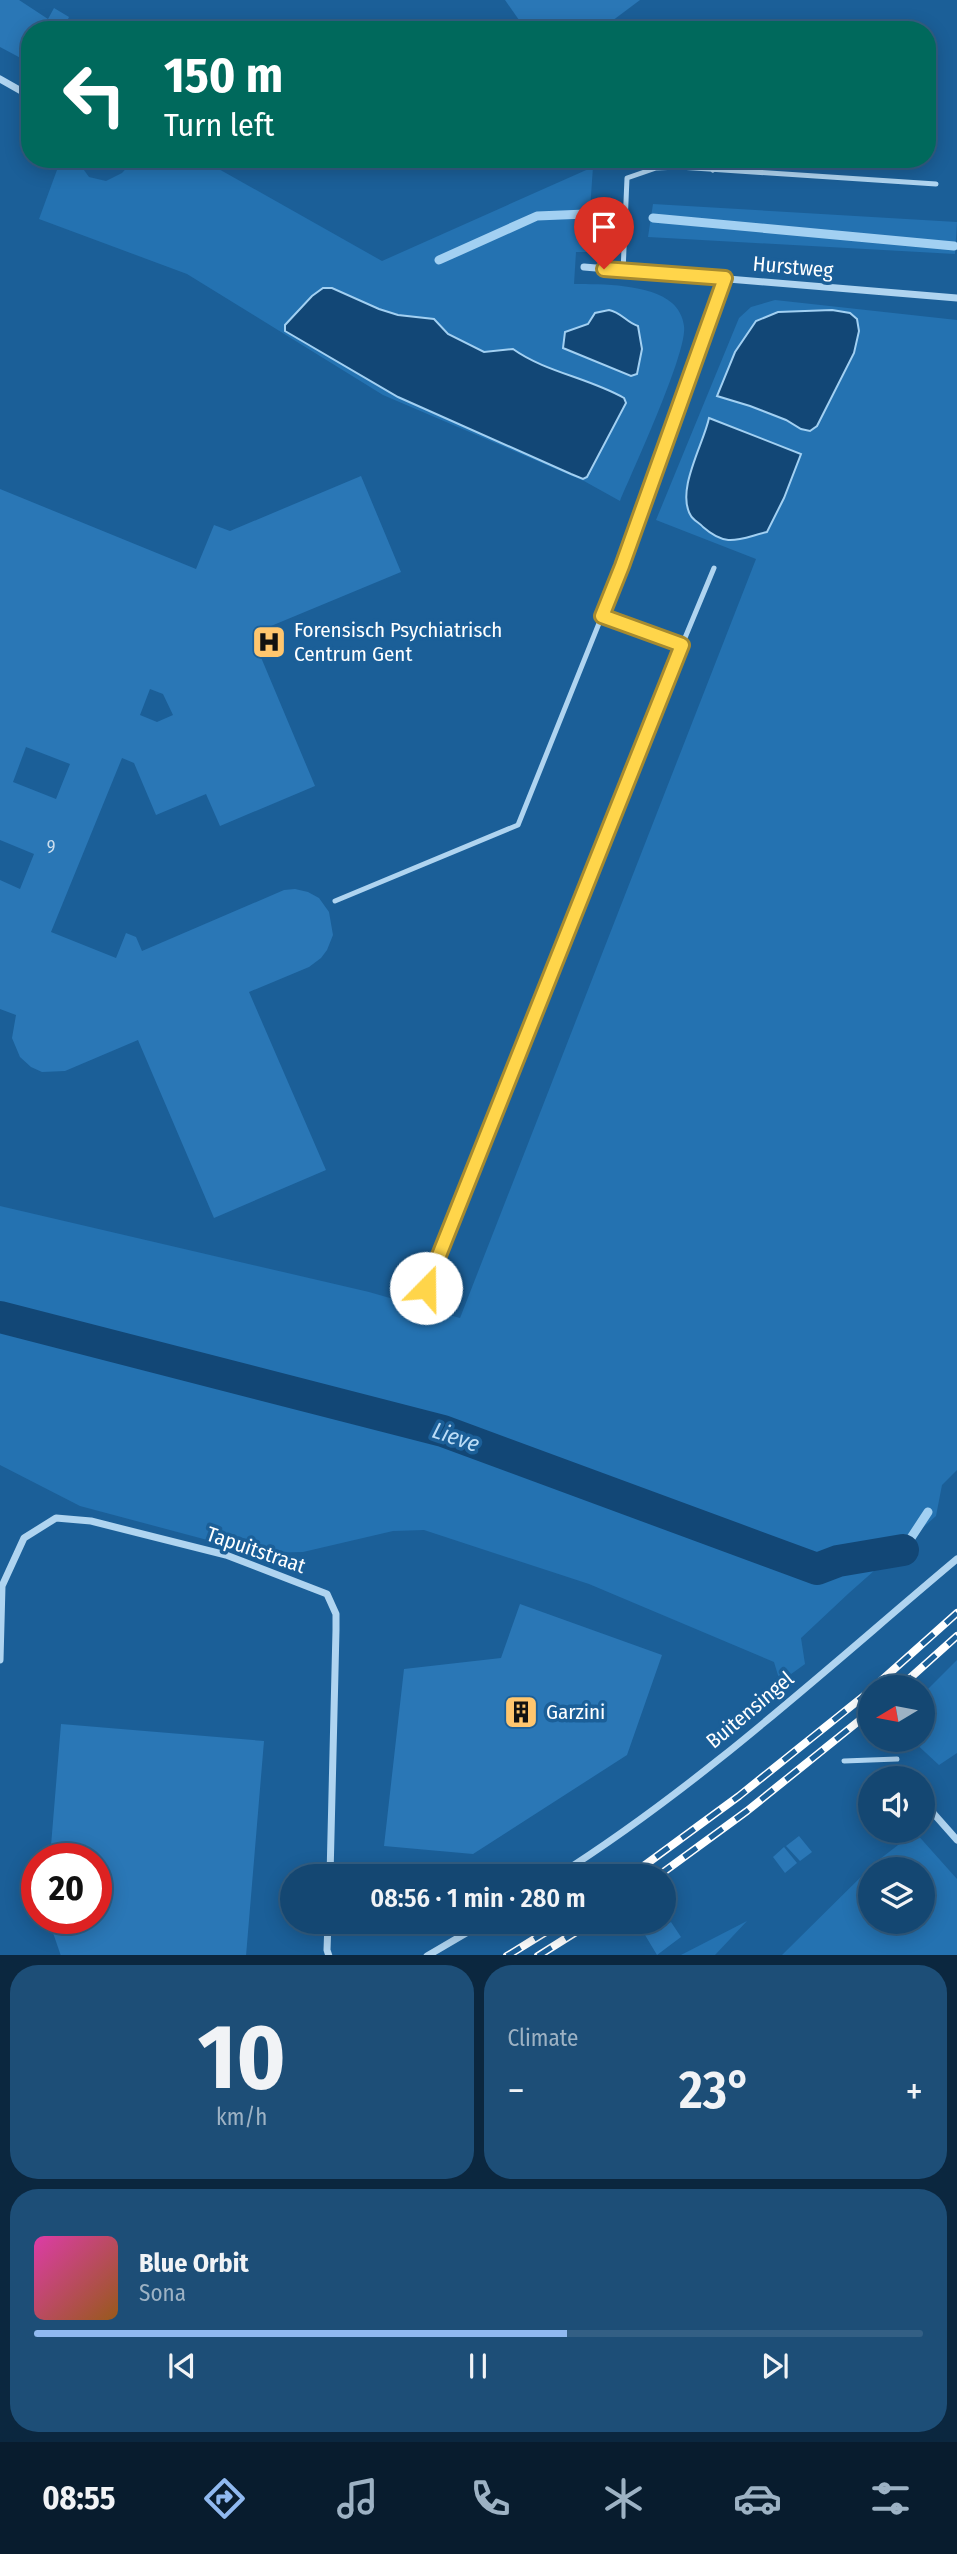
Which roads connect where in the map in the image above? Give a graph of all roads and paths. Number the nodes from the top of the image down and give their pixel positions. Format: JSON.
{"nodes":[{"id":1,"x":0,"y":79,"type":"edge"},
{"id":2,"x":21,"y":91,"type":"edge"},
{"id":3,"x":656,"y":168,"type":"edge"},
{"id":4,"x":691,"y":168,"type":"edge"},
{"id":5,"x":716,"y":168,"type":"edge"},
{"id":6,"x":713,"y":170,"type":"junction"},
{"id":7,"x":936,"y":184,"type":"dead end"},
{"id":8,"x":584,"y":267,"type":"dead end"},
{"id":9,"x":623,"y":272,"type":"junction"},
{"id":10,"x":725,"y":278,"type":"junction"},
{"id":11,"x":957,"y":298,"type":"edge"},
{"id":12,"x":713,"y":568,"type":"dead end"},
{"id":13,"x":602,"y":616,"type":"junction"},
{"id":14,"x":682,"y":645,"type":"junction"},
{"id":15,"x":335,"y":901,"type":"dead end"},
{"id":16,"x":426,"y":1288,"type":"dead end"},
{"id":17,"x":957,"y":1559,"type":"edge"},
{"id":18,"x":0,"y":1660,"type":"edge"},
{"id":19,"x":897,"y":1759,"type":"dead end"},
{"id":20,"x":844,"y":1761,"type":"dead end"},
{"id":21,"x":935,"y":1815,"type":"edge"},
{"id":22,"x":957,"y":1840,"type":"edge"},
{"id":23,"x":330,"y":1864,"type":"edge"},
{"id":24,"x":575,"y":1864,"type":"edge"},
{"id":25,"x":328,"y":1934,"type":"edge"},
{"id":26,"x":464,"y":1934,"type":"edge"},
{"id":27,"x":329,"y":1955,"type":"edge"},
{"id":28,"x":426,"y":1955,"type":"edge"}],
"edges":[{"from":1,"to":2,"type":"street"},
{"from":3,"to":9,"type":"lane"},
{"from":4,"to":6,"type":"lane"},
{"from":5,"to":6,"type":"lane"},
{"from":6,"to":7,"type":"lane"},
{"from":8,"to":9,"type":"street","name":"Hurstweg"},
{"from":9,"to":10,"type":"street","name":"Hurstweg"},
{"from":10,"to":11,"type":"street","name":"Hurstweg"},
{"from":10,"to":13,"type":"lane"},
{"from":12,"to":14,"type":"lane"},
{"from":13,"to":14,"type":"lane"},
{"from":13,"to":15,"type":"lane"},
{"from":14,"to":16,"type":"lane"},
{"from":17,"to":24,"type":"street","name":"Buitensingel"},
{"from":18,"to":23,"type":"street","name":"Tapuitstraat"},
{"from":19,"to":20,"type":"lane"},
{"from":21,"to":22,"type":"street"},
{"from":25,"to":27,"type":"street"},
{"from":26,"to":28,"type":"street"}]}
